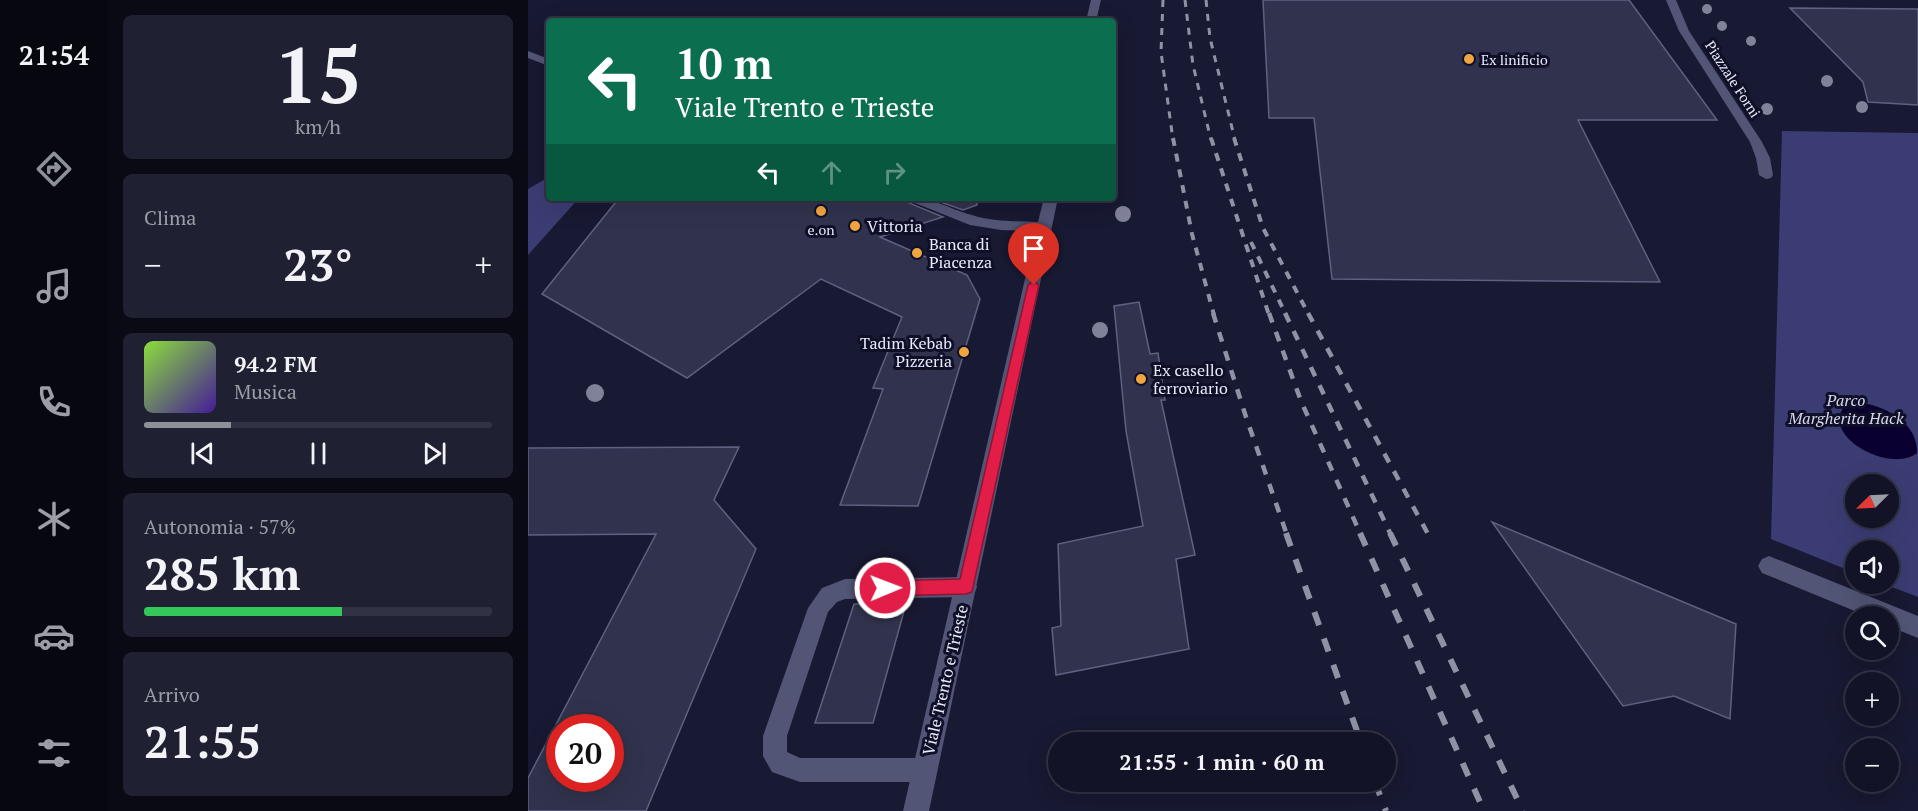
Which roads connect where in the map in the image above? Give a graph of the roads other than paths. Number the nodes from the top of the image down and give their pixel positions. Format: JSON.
{"nodes":[{"id":1,"x":1096,"y":0,"type":"edge"},
{"id":2,"x":1671,"y":0,"type":"edge"},
{"id":3,"x":1092,"y":18,"type":"edge"},
{"id":4,"x":528,"y":54,"type":"edge"},
{"id":5,"x":546,"y":62,"type":"edge"},
{"id":6,"x":1766,"y":175,"type":"dead end"},
{"id":7,"x":922,"y":201,"type":"edge"},
{"id":8,"x":1050,"y":201,"type":"edge"},
{"id":9,"x":1044,"y":227,"type":"junction"},
{"id":10,"x":1769,"y":566,"type":"dead end"},
{"id":11,"x":966,"y":587,"type":"junction"},
{"id":12,"x":1918,"y":627,"type":"edge"},
{"id":13,"x":925,"y":770,"type":"junction"},
{"id":14,"x":916,"y":811,"type":"edge"}],
"edges":[{"from":1,"to":3,"type":"street"},
{"from":2,"to":6,"type":"street","name":"Piazzale Forni"},
{"from":4,"to":5,"type":"street"},
{"from":7,"to":9,"type":"street"},
{"from":8,"to":9,"type":"street","name":"Viale Trento e Trieste"},
{"from":9,"to":11,"type":"street","name":"Viale Trento e Trieste"},
{"from":10,"to":12,"type":"street"},
{"from":11,"to":13,"type":"street","name":"Viale Trento e Trieste"},
{"from":11,"to":13,"type":"street"},
{"from":13,"to":14,"type":"street","name":"Viale Trento e Trieste"}]}
